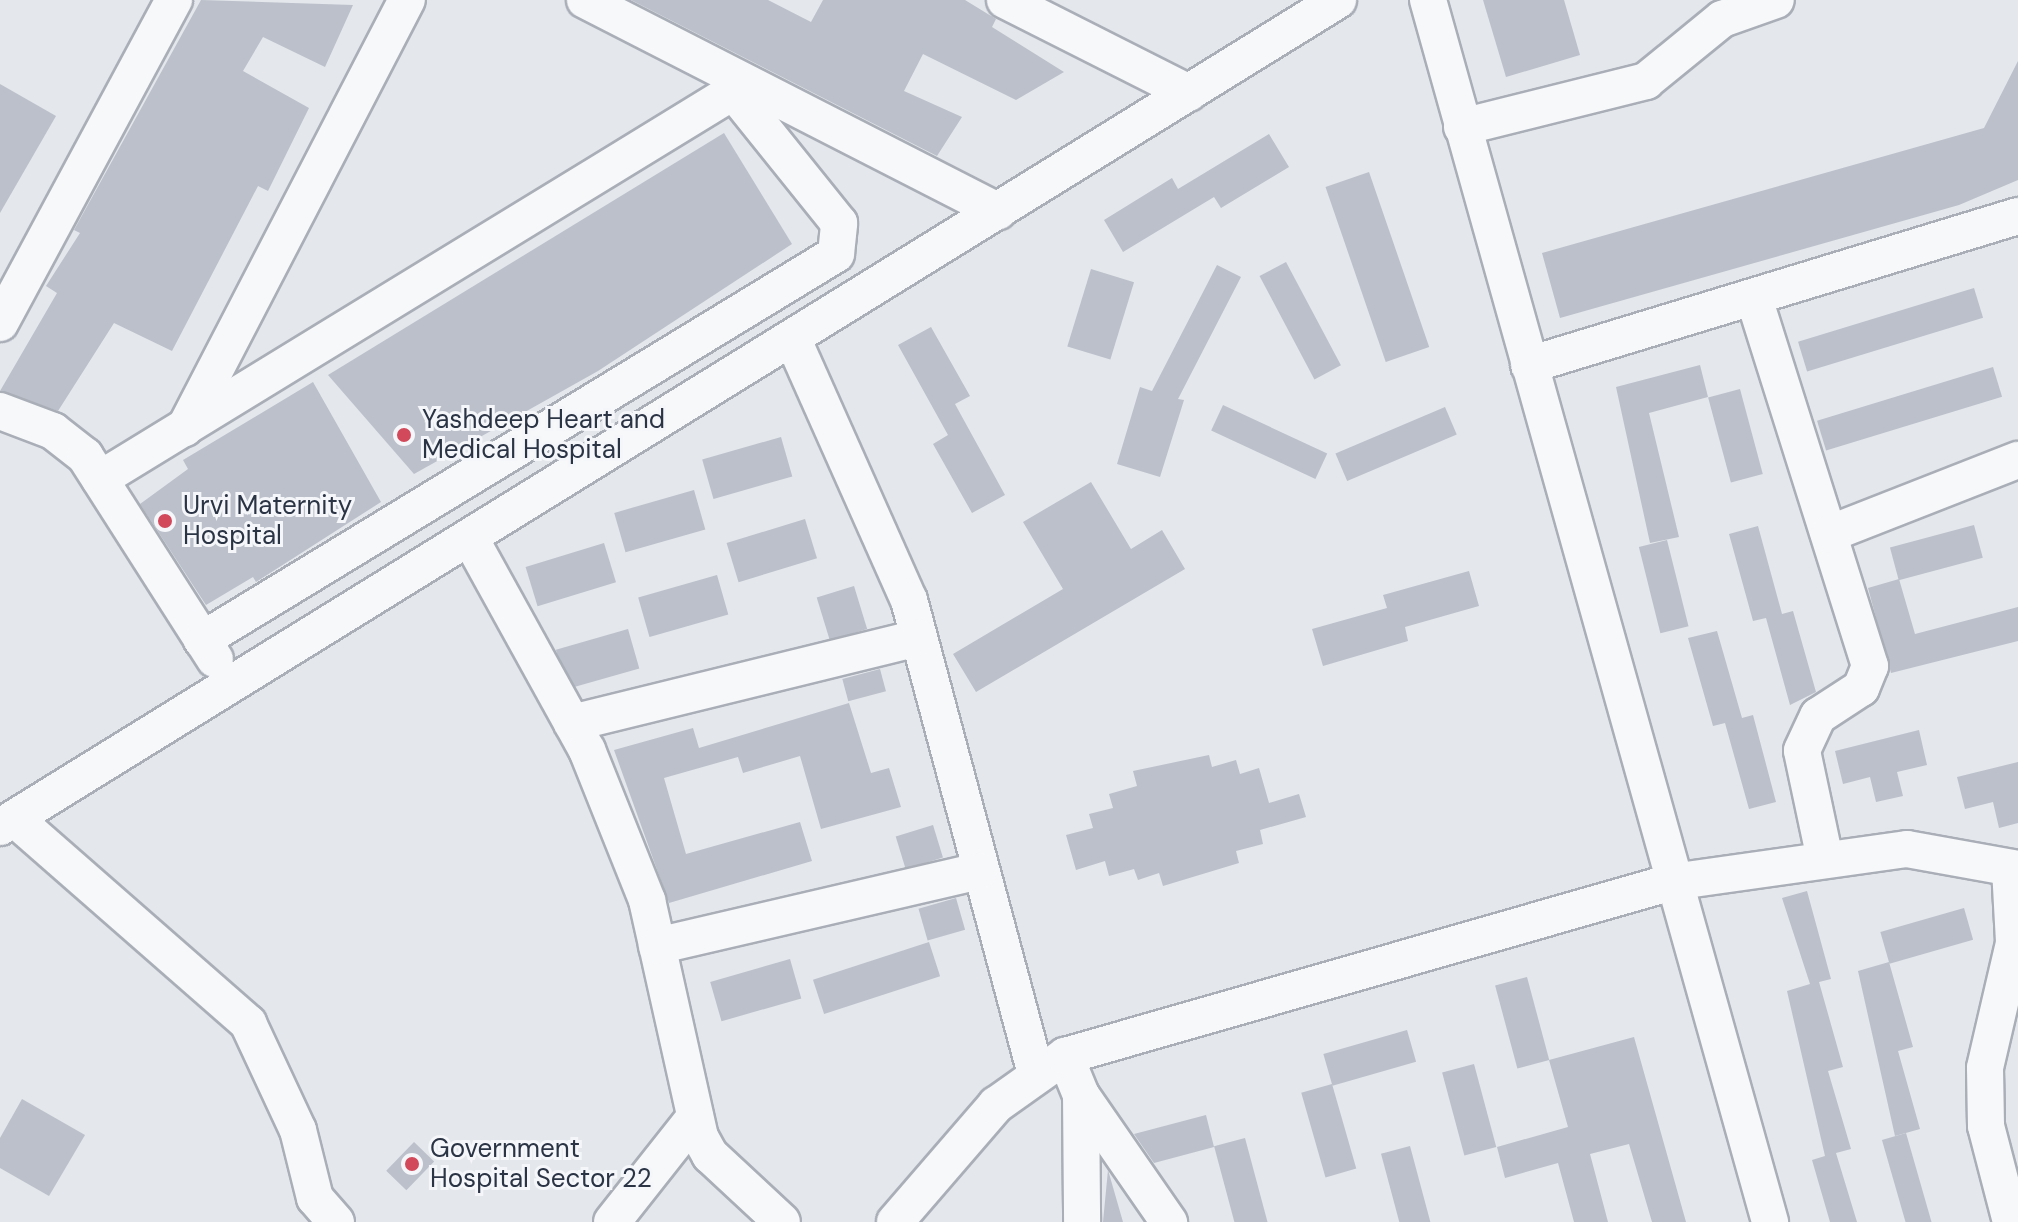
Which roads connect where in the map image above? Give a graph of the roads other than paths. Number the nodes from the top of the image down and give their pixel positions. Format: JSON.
{"nodes":[{"id":1,"x":174,"y":0,"type":"edge"},
{"id":2,"x":407,"y":0,"type":"edge"},
{"id":3,"x":585,"y":0,"type":"edge"},
{"id":4,"x":1005,"y":0,"type":"edge"},
{"id":5,"x":1338,"y":0,"type":"edge"},
{"id":6,"x":1428,"y":0,"type":"edge"},
{"id":7,"x":1776,"y":0,"type":"edge"},
{"id":8,"x":739,"y":88,"type":"junction"},
{"id":9,"x":1189,"y":93,"type":"junction"},
{"id":10,"x":1462,"y":127,"type":"junction"},
{"id":11,"x":998,"y":211,"type":"junction"},
{"id":12,"x":2018,"y":216,"type":"edge"},
{"id":13,"x":1754,"y":298,"type":"junction"},
{"id":14,"x":0,"y":323,"type":"edge"},
{"id":15,"x":794,"y":342,"type":"junction"},
{"id":16,"x":1529,"y":365,"type":"junction"},
{"id":17,"x":0,"y":411,"type":"edge"},
{"id":18,"x":184,"y":429,"type":"junction"},
{"id":19,"x":2018,"y":460,"type":"edge"},
{"id":20,"x":100,"y":479,"type":"junction"},
{"id":21,"x":1829,"y":534,"type":"junction"},
{"id":22,"x":471,"y":540,"type":"junction"},
{"id":23,"x":919,"y":638,"type":"junction"},
{"id":24,"x":202,"y":640,"type":"junction"},
{"id":25,"x":231,"y":684,"type":"junction"},
{"id":26,"x":572,"y":723,"type":"junction"},
{"id":27,"x":8,"y":823,"type":"edge"},
{"id":28,"x":1825,"y":859,"type":"junction"},
{"id":29,"x":2014,"y":869,"type":"edge"},
{"id":30,"x":979,"y":871,"type":"junction"},
{"id":31,"x":1672,"y":882,"type":"junction"},
{"id":32,"x":657,"y":946,"type":"junction"},
{"id":33,"x":1051,"y":1065,"type":"junction"},
{"id":34,"x":1081,"y":1095,"type":"junction"},
{"id":35,"x":695,"y":1117,"type":"junction"},
{"id":36,"x":336,"y":1222,"type":"edge"},
{"id":37,"x":612,"y":1222,"type":"edge"},
{"id":38,"x":782,"y":1222,"type":"edge"},
{"id":39,"x":895,"y":1222,"type":"edge"},
{"id":40,"x":1082,"y":1222,"type":"edge"},
{"id":41,"x":1169,"y":1222,"type":"edge"},
{"id":42,"x":1770,"y":1222,"type":"edge"},
{"id":43,"x":2014,"y":1222,"type":"edge"}],
"edges":[{"from":1,"to":14,"type":"street"},
{"from":2,"to":18,"type":"street"},
{"from":3,"to":8,"type":"street"},
{"from":4,"to":9,"type":"street"},
{"from":5,"to":9,"type":"street"},
{"from":6,"to":10,"type":"street"},
{"from":7,"to":10,"type":"street"},
{"from":8,"to":11,"type":"street"},
{"from":8,"to":18,"type":"street"},
{"from":8,"to":24,"type":"street"},
{"from":9,"to":11,"type":"street"},
{"from":10,"to":16,"type":"street"},
{"from":11,"to":15,"type":"street"},
{"from":12,"to":13,"type":"street"},
{"from":13,"to":16,"type":"street"},
{"from":13,"to":21,"type":"street"},
{"from":15,"to":22,"type":"street"},
{"from":15,"to":23,"type":"street"},
{"from":16,"to":31,"type":"street"},
{"from":17,"to":20,"type":"street"},
{"from":18,"to":20,"type":"street"},
{"from":19,"to":21,"type":"street"},
{"from":20,"to":24,"type":"street"},
{"from":21,"to":28,"type":"street"},
{"from":22,"to":25,"type":"street"},
{"from":22,"to":26,"type":"street"},
{"from":23,"to":26,"type":"street"},
{"from":23,"to":30,"type":"street"},
{"from":24,"to":25,"type":"street"},
{"from":25,"to":27,"type":"street"},
{"from":26,"to":32,"type":"street"},
{"from":27,"to":36,"type":"street"},
{"from":28,"to":29,"type":"street"},
{"from":28,"to":31,"type":"street"},
{"from":29,"to":43,"type":"street"},
{"from":30,"to":32,"type":"street"},
{"from":30,"to":33,"type":"street"},
{"from":31,"to":33,"type":"street"},
{"from":31,"to":42,"type":"street"},
{"from":32,"to":35,"type":"street"},
{"from":33,"to":34,"type":"street"},
{"from":33,"to":39,"type":"street"},
{"from":34,"to":40,"type":"street"},
{"from":34,"to":41,"type":"street"},
{"from":35,"to":37,"type":"street"},
{"from":35,"to":38,"type":"street"}]}
